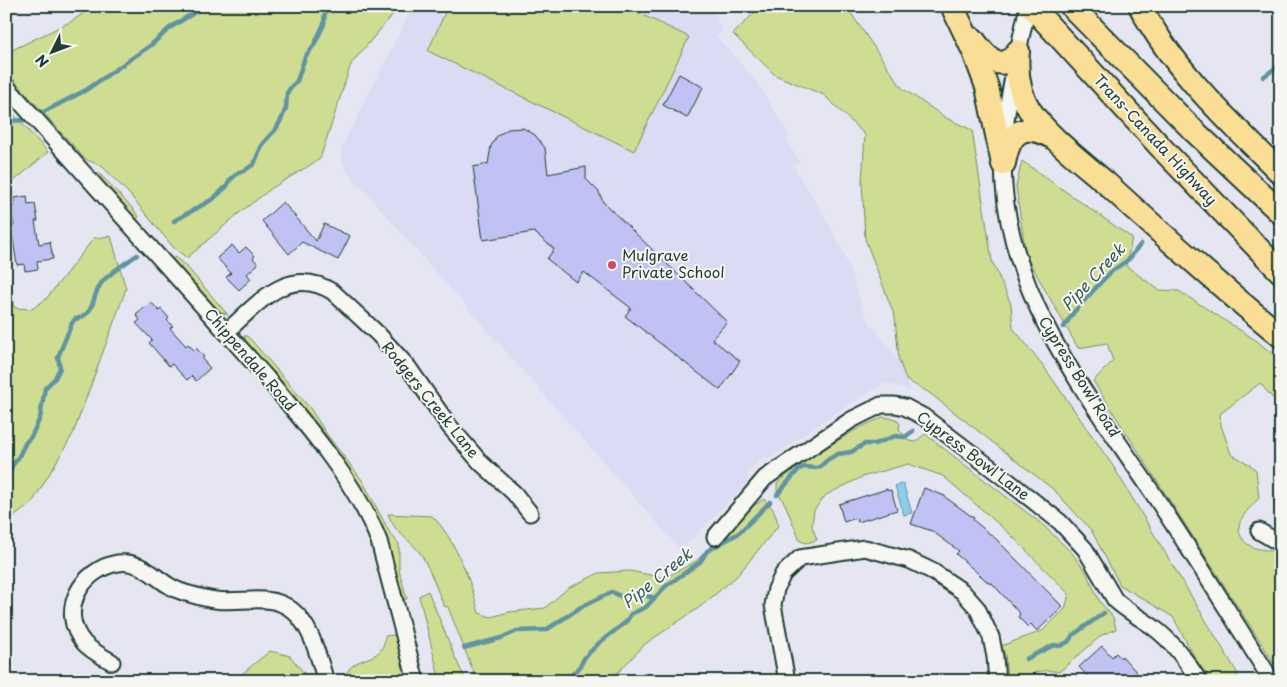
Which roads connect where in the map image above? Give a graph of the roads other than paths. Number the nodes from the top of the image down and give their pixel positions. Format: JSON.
{"nodes":[{"id":1,"x":1030,"y":6,"type":"edge"},
{"id":2,"x":1071,"y":6,"type":"edge"},
{"id":3,"x":1140,"y":6,"type":"edge"},
{"id":4,"x":953,"y":8,"type":"edge"},
{"id":5,"x":1018,"y":51,"type":"junction"},
{"id":6,"x":6,"y":86,"type":"edge"},
{"id":7,"x":1059,"y":141,"type":"junction"},
{"id":8,"x":1003,"y":164,"type":"junction"},
{"id":9,"x":1281,"y":174,"type":"edge"},
{"id":10,"x":1281,"y":213,"type":"edge"},
{"id":11,"x":1281,"y":272,"type":"edge"},
{"id":12,"x":226,"y":332,"type":"junction"},
{"id":13,"x":1281,"y":336,"type":"edge"},
{"id":14,"x":530,"y":513,"type":"dead end"},
{"id":15,"x":1259,"y":531,"type":"dead end"},
{"id":16,"x":715,"y":537,"type":"dead end"},
{"id":17,"x":1281,"y":544,"type":"edge"},
{"id":18,"x":112,"y":662,"type":"dead end"},
{"id":19,"x":326,"y":681,"type":"edge"},
{"id":20,"x":416,"y":681,"type":"edge"},
{"id":21,"x":787,"y":681,"type":"edge"},
{"id":22,"x":997,"y":681,"type":"edge"},
{"id":23,"x":1199,"y":681,"type":"edge"},
{"id":24,"x":1272,"y":681,"type":"edge"}],
"edges":[{"from":1,"to":5,"type":"street","name":"Cypress Bowl Road"},
{"from":1,"to":11,"type":"highway","name":"Trans-Canada Highway"},
{"from":2,"to":10,"type":"highway","name":"Trans-Canada Highway"},
{"from":3,"to":9,"type":"highway"},
{"from":4,"to":5,"type":"highway"},
{"from":4,"to":8,"type":"highway"},
{"from":5,"to":7,"type":"highway"},
{"from":5,"to":8,"type":"street","name":"Cypress Bowl Road"},
{"from":6,"to":12,"type":"street","name":"Chippendale Road"},
{"from":7,"to":8,"type":"highway"},
{"from":7,"to":13,"type":"highway"},
{"from":8,"to":24,"type":"street","name":"Cypress Bowl Road"},
{"from":12,"to":14,"type":"street","name":"Rodgers Creek Lane"},
{"from":12,"to":20,"type":"street","name":"Chippendale Road"},
{"from":15,"to":17,"type":"street"},
{"from":16,"to":23,"type":"street","name":"Cypress Bowl Lane"},
{"from":18,"to":19,"type":"street"},
{"from":21,"to":22,"type":"street"}]}
